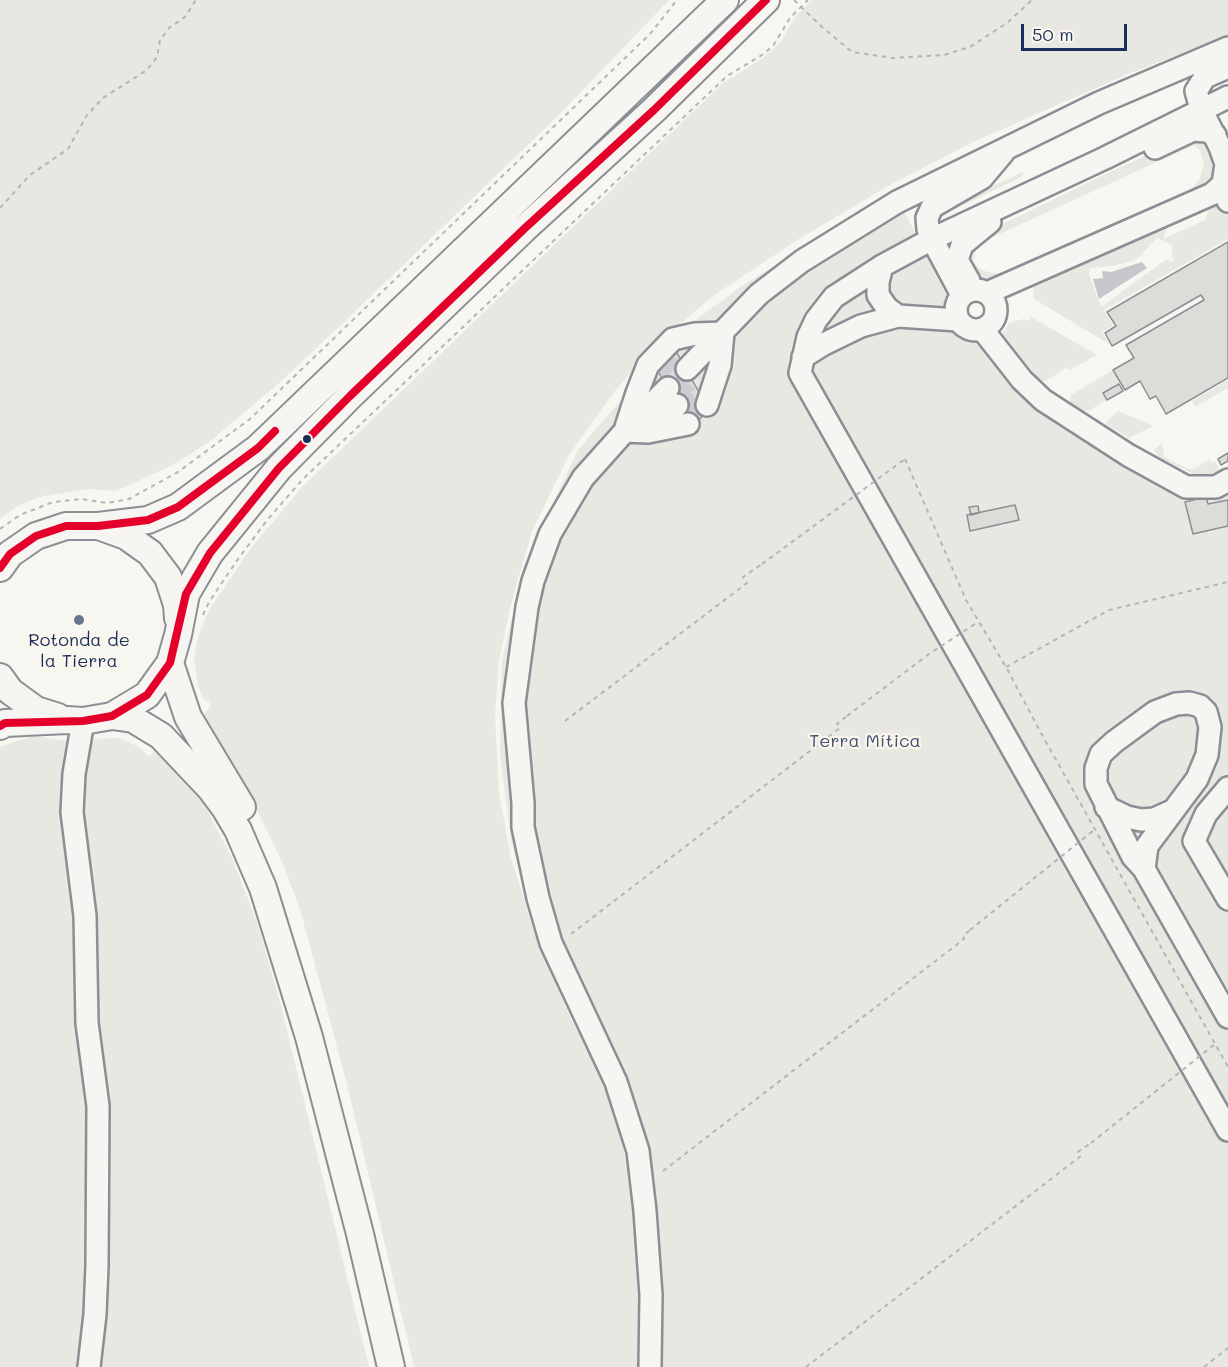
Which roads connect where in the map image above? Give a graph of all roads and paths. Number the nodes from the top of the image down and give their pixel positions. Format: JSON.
{"nodes":[{"id":1,"x":196,"y":0,"type":"edge"},
{"id":2,"x":677,"y":0,"type":"edge"},
{"id":3,"x":725,"y":0,"type":"edge"},
{"id":4,"x":766,"y":0,"type":"edge"},
{"id":5,"x":794,"y":0,"type":"edge"},
{"id":6,"x":808,"y":0,"type":"edge"},
{"id":7,"x":1032,"y":0,"type":"edge"},
{"id":8,"x":801,"y":7,"type":"junction"},
{"id":9,"x":1228,"y":48,"type":"edge"},
{"id":10,"x":1228,"y":67,"type":"edge"},
{"id":11,"x":1228,"y":97,"type":"edge"},
{"id":12,"x":1201,"y":109,"type":"junction"},
{"id":13,"x":1215,"y":135,"type":"junction"},
{"id":14,"x":1007,"y":148,"type":"junction"},
{"id":15,"x":1105,"y":158,"type":"junction"},
{"id":16,"x":1132,"y":158,"type":"junction"},
{"id":17,"x":1226,"y":183,"type":"edge"},
{"id":18,"x":1005,"y":205,"type":"junction"},
{"id":19,"x":0,"y":208,"type":"edge"},
{"id":20,"x":986,"y":226,"type":"junction"},
{"id":21,"x":932,"y":239,"type":"junction"},
{"id":22,"x":882,"y":266,"type":"junction"},
{"id":23,"x":974,"y":293,"type":"junction"},
{"id":24,"x":898,"y":315,"type":"junction"},
{"id":25,"x":958,"y":321,"type":"junction"},
{"id":26,"x":982,"y":329,"type":"junction"},
{"id":27,"x":804,"y":356,"type":"junction"},
{"id":28,"x":1228,"y":480,"type":"edge"},
{"id":29,"x":98,"y":526,"type":"junction"},
{"id":30,"x":0,"y":529,"type":"edge"},
{"id":31,"x":3,"y":560,"type":"edge"},
{"id":32,"x":1228,"y":582,"type":"edge"},
{"id":33,"x":978,"y":622,"type":"junction"},
{"id":34,"x":189,"y":629,"type":"junction"},
{"id":35,"x":170,"y":663,"type":"junction"},
{"id":36,"x":1006,"y":666,"type":"junction"},
{"id":37,"x":0,"y":677,"type":"edge"},
{"id":38,"x":112,"y":716,"type":"junction"},
{"id":39,"x":75,"y":720,"type":"junction"},
{"id":40,"x":565,"y":721,"type":"dead end"},
{"id":41,"x":0,"y":726,"type":"edge"},
{"id":42,"x":1228,"y":788,"type":"edge"},
{"id":43,"x":1106,"y":807,"type":"junction"},
{"id":44,"x":1174,"y":810,"type":"junction"},
{"id":45,"x":1094,"y":830,"type":"junction"},
{"id":46,"x":1144,"y":869,"type":"junction"},
{"id":47,"x":1228,"y":899,"type":"edge"},
{"id":48,"x":571,"y":934,"type":"dead end"},
{"id":49,"x":1228,"y":1017,"type":"edge"},
{"id":50,"x":1215,"y":1044,"type":"junction"},
{"id":51,"x":1228,"y":1067,"type":"edge"},
{"id":52,"x":1228,"y":1130,"type":"edge"},
{"id":53,"x":663,"y":1171,"type":"dead end"},
{"id":54,"x":1228,"y":1348,"type":"edge"},
{"id":55,"x":89,"y":1367,"type":"edge"},
{"id":56,"x":391,"y":1367,"type":"edge"},
{"id":57,"x":407,"y":1367,"type":"edge"},
{"id":58,"x":650,"y":1367,"type":"edge"},
{"id":59,"x":806,"y":1367,"type":"edge"},
{"id":60,"x":1204,"y":1367,"type":"edge"}],
"edges":[{"from":1,"to":19,"type":"path"},
{"from":2,"to":30,"type":"path"},
{"from":3,"to":29,"type":"main road"},
{"from":4,"to":34,"type":"main road"},
{"from":5,"to":8,"type":"path"},
{"from":6,"to":8,"type":"path"},
{"from":7,"to":8,"type":"path"},
{"from":8,"to":34,"type":"path"},
{"from":9,"to":14,"type":"lane"},
{"from":10,"to":12,"type":"lane"},
{"from":11,"to":12,"type":"lane"},
{"from":12,"to":13,"type":"lane"},
{"from":12,"to":15,"type":"lane"},
{"from":13,"to":16,"type":"lane"},
{"from":13,"to":17,"type":"lane"},
{"from":14,"to":21,"type":"lane"},
{"from":14,"to":58,"type":"lane"},
{"from":15,"to":16,"type":"lane"},
{"from":15,"to":18,"type":"lane"},
{"from":16,"to":20,"type":"lane"},
{"from":17,"to":23,"type":"lane"},
{"from":18,"to":20,"type":"lane"},
{"from":18,"to":21,"type":"lane"},
{"from":20,"to":23,"type":"lane"},
{"from":21,"to":22,"type":"lane"},
{"from":21,"to":23,"type":"lane"},
{"from":22,"to":24,"type":"lane"},
{"from":22,"to":27,"type":"lane"},
{"from":23,"to":25,"type":"lane"},
{"from":23,"to":26,"type":"lane"},
{"from":24,"to":25,"type":"lane"},
{"from":24,"to":27,"type":"lane"},
{"from":25,"to":26,"type":"lane"},
{"from":26,"to":28,"type":"lane"},
{"from":27,"to":52,"type":"lane"},
{"from":29,"to":31,"type":"main road"},
{"from":29,"to":34,"type":"main road"},
{"from":32,"to":36,"type":"path"},
{"from":33,"to":36,"type":"path"},
{"from":33,"to":40,"type":"path","bridge":true},
{"from":33,"to":48,"type":"path","bridge":true},
{"from":34,"to":35,"type":"main road"},
{"from":35,"to":38,"type":"main road"},
{"from":35,"to":57,"type":"main road"},
{"from":36,"to":45,"type":"path"},
{"from":37,"to":39,"type":"main road"},
{"from":38,"to":39,"type":"main road"},
{"from":38,"to":56,"type":"main road"},
{"from":39,"to":41,"type":"main road"},
{"from":39,"to":55,"type":"lane"},
{"from":42,"to":47,"type":"lane"},
{"from":43,"to":44,"type":"lane"},
{"from":43,"to":44,"type":"lane"},
{"from":43,"to":46,"type":"lane"},
{"from":44,"to":46,"type":"lane"},
{"from":45,"to":50,"type":"path"},
{"from":45,"to":53,"type":"path","bridge":true},
{"from":46,"to":49,"type":"lane"},
{"from":50,"to":51,"type":"path"},
{"from":50,"to":59,"type":"path","bridge":true},
{"from":54,"to":60,"type":"path"}]}
